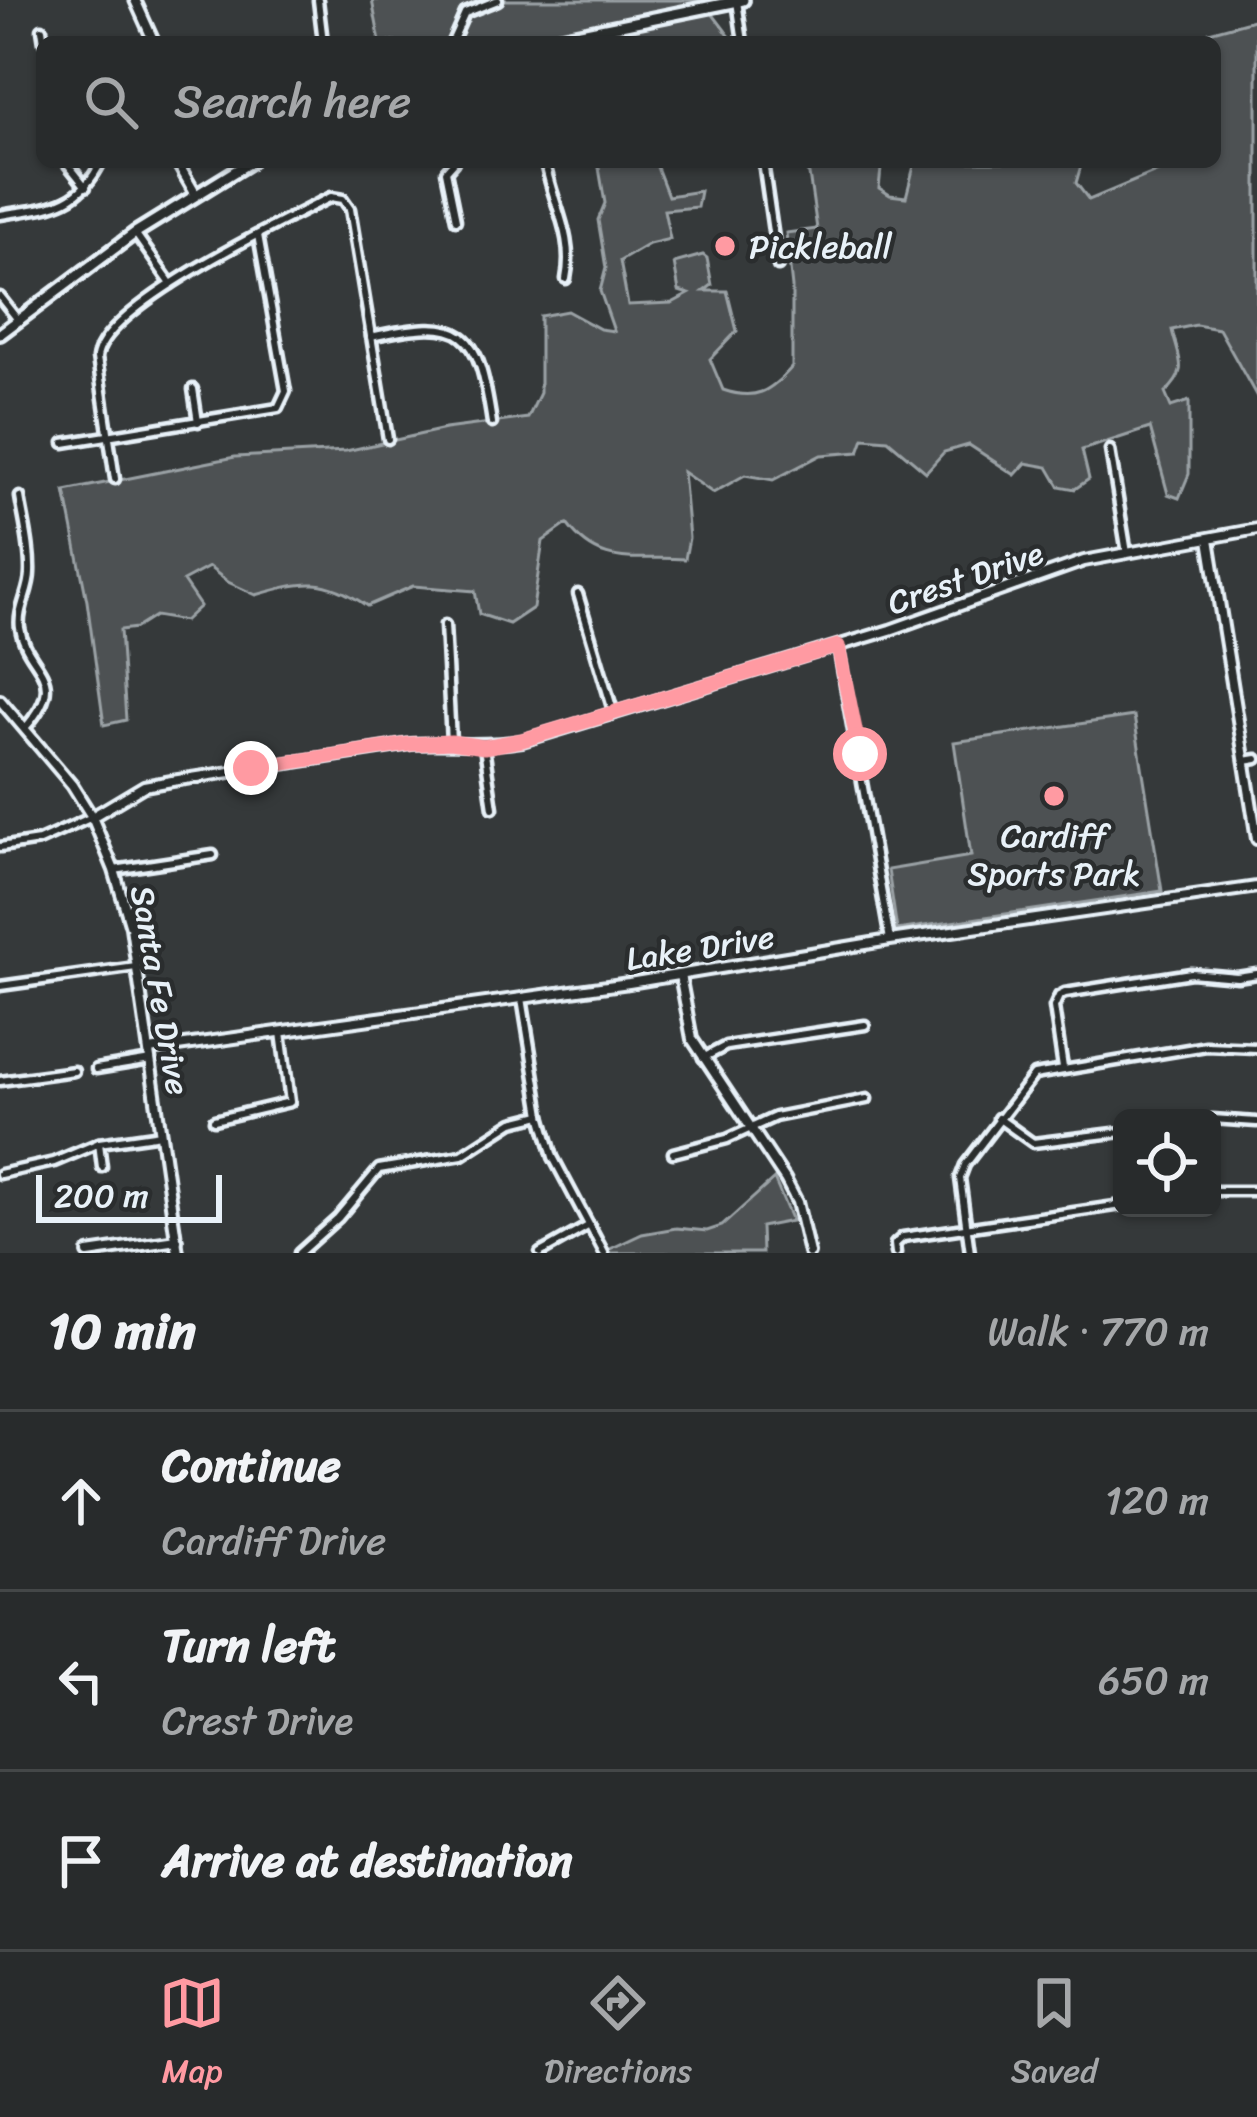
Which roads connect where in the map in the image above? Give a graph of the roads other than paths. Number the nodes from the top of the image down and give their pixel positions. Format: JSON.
{"nodes":[{"id":1,"x":135,"y":0,"type":"edge"},
{"id":2,"x":318,"y":0,"type":"edge"},
{"id":3,"x":498,"y":0,"type":"edge"},
{"id":4,"x":740,"y":0,"type":"edge"},
{"id":5,"x":42,"y":29,"type":"dead end"},
{"id":6,"x":43,"y":36,"type":"edge"},
{"id":7,"x":151,"y":36,"type":"edge"},
{"id":8,"x":324,"y":36,"type":"edge"},
{"id":9,"x":455,"y":36,"type":"edge"},
{"id":10,"x":566,"y":36,"type":"edge"},
{"id":11,"x":743,"y":36,"type":"edge"},
{"id":12,"x":71,"y":168,"type":"edge"},
{"id":13,"x":97,"y":168,"type":"edge"},
{"id":14,"x":180,"y":168,"type":"edge"},
{"id":15,"x":240,"y":168,"type":"edge"},
{"id":16,"x":449,"y":168,"type":"edge"},
{"id":17,"x":547,"y":168,"type":"edge"},
{"id":18,"x":764,"y":168,"type":"edge"},
{"id":19,"x":86,"y":188,"type":"junction"},
{"id":20,"x":196,"y":195,"type":"junction"},
{"id":21,"x":0,"y":215,"type":"edge"},
{"id":22,"x":456,"y":220,"type":"dead end"},
{"id":23,"x":135,"y":233,"type":"junction"},
{"id":24,"x":258,"y":235,"type":"junction"},
{"id":25,"x":778,"y":266,"type":"dead end"},
{"id":26,"x":566,"y":279,"type":"dead end"},
{"id":27,"x":171,"y":284,"type":"junction"},
{"id":28,"x":0,"y":298,"type":"edge"},
{"id":29,"x":18,"y":320,"type":"junction"},
{"id":30,"x":0,"y":334,"type":"edge"},
{"id":31,"x":371,"y":337,"type":"junction"},
{"id":32,"x":193,"y":389,"type":"dead end"},
{"id":33,"x":199,"y":422,"type":"junction"},
{"id":34,"x":492,"y":423,"type":"dead end"},
{"id":35,"x":108,"y":435,"type":"junction"},
{"id":36,"x":388,"y":439,"type":"dead end"},
{"id":37,"x":64,"y":442,"type":"dead end"},
{"id":38,"x":1110,"y":450,"type":"dead end"},
{"id":39,"x":115,"y":479,"type":"dead end"},
{"id":40,"x":20,"y":497,"type":"dead end"},
{"id":41,"x":1257,"y":529,"type":"edge"},
{"id":42,"x":1209,"y":538,"type":"junction"},
{"id":43,"x":1127,"y":553,"type":"junction"},
{"id":44,"x":578,"y":594,"type":"dead end"},
{"id":45,"x":445,"y":626,"type":"dead end"},
{"id":46,"x":838,"y":646,"type":"junction"},
{"id":47,"x":0,"y":700,"type":"edge"},
{"id":48,"x":614,"y":714,"type":"junction"},
{"id":49,"x":25,"y":728,"type":"junction"},
{"id":50,"x":451,"y":742,"type":"junction"},
{"id":51,"x":484,"y":747,"type":"junction"},
{"id":52,"x":1257,"y":759,"type":"edge"},
{"id":53,"x":1244,"y":761,"type":"junction"},
{"id":54,"x":494,"y":808,"type":"dead end"},
{"id":55,"x":92,"y":817,"type":"junction"},
{"id":56,"x":1257,"y":835,"type":"edge"},
{"id":57,"x":0,"y":847,"type":"edge"},
{"id":58,"x":213,"y":855,"type":"dead end"},
{"id":59,"x":114,"y":870,"type":"junction"},
{"id":60,"x":1257,"y":887,"type":"edge"},
{"id":61,"x":890,"y":940,"type":"junction"},
{"id":62,"x":136,"y":967,"type":"junction"},
{"id":63,"x":1257,"y":974,"type":"edge"},
{"id":64,"x":680,"y":975,"type":"junction"},
{"id":65,"x":0,"y":986,"type":"edge"},
{"id":66,"x":522,"y":998,"type":"junction"},
{"id":67,"x":865,"y":1025,"type":"dead end"},
{"id":68,"x":281,"y":1032,"type":"junction"},
{"id":69,"x":1257,"y":1048,"type":"edge"},
{"id":70,"x":150,"y":1056,"type":"junction"},
{"id":71,"x":703,"y":1058,"type":"junction"},
{"id":72,"x":1063,"y":1068,"type":"junction"},
{"id":73,"x":96,"y":1069,"type":"dead end"},
{"id":74,"x":74,"y":1071,"type":"dead end"},
{"id":75,"x":0,"y":1081,"type":"edge"},
{"id":76,"x":867,"y":1099,"type":"dead end"},
{"id":77,"x":541,"y":1114,"type":"junction"},
{"id":78,"x":998,"y":1118,"type":"junction"},
{"id":79,"x":214,"y":1120,"type":"dead end"},
{"id":80,"x":1221,"y":1120,"type":"edge"},
{"id":81,"x":1257,"y":1122,"type":"edge"},
{"id":82,"x":750,"y":1129,"type":"junction"},
{"id":83,"x":1113,"y":1133,"type":"edge"},
{"id":84,"x":161,"y":1134,"type":"junction"},
{"id":85,"x":99,"y":1143,"type":"junction"},
{"id":86,"x":673,"y":1153,"type":"dead end"},
{"id":87,"x":102,"y":1167,"type":"dead end"},
{"id":88,"x":0,"y":1174,"type":"edge"},
{"id":89,"x":1221,"y":1191,"type":"edge"},
{"id":90,"x":1257,"y":1191,"type":"edge"},
{"id":91,"x":1113,"y":1206,"type":"edge"},
{"id":92,"x":588,"y":1226,"type":"junction"},
{"id":93,"x":967,"y":1228,"type":"junction"},
{"id":94,"x":177,"y":1240,"type":"junction"},
{"id":95,"x":895,"y":1251,"type":"edge"},
{"id":96,"x":88,"y":1253,"type":"edge"},
{"id":97,"x":178,"y":1253,"type":"edge"},
{"id":98,"x":299,"y":1253,"type":"edge"},
{"id":99,"x":540,"y":1253,"type":"edge"},
{"id":100,"x":604,"y":1253,"type":"edge"},
{"id":101,"x":809,"y":1253,"type":"edge"},
{"id":102,"x":970,"y":1253,"type":"edge"}],
"edges":[{"from":1,"to":7,"type":"street"},
{"from":2,"to":8,"type":"street"},
{"from":3,"to":9,"type":"street"},
{"from":4,"to":10,"type":"main road"},
{"from":4,"to":11,"type":"street"},
{"from":5,"to":6,"type":"street"},
{"from":12,"to":19,"type":"street"},
{"from":13,"to":19,"type":"street"},
{"from":14,"to":20,"type":"street"},
{"from":15,"to":20,"type":"main road"},
{"from":16,"to":22,"type":"street"},
{"from":17,"to":26,"type":"street"},
{"from":18,"to":25,"type":"street"},
{"from":19,"to":21,"type":"street"},
{"from":20,"to":23,"type":"main road"},
{"from":23,"to":27,"type":"street"},
{"from":23,"to":29,"type":"main road"},
{"from":24,"to":27,"type":"street"},
{"from":24,"to":31,"type":"street"},
{"from":24,"to":33,"type":"street"},
{"from":27,"to":35,"type":"street"},
{"from":28,"to":29,"type":"street"},
{"from":29,"to":30,"type":"main road"},
{"from":31,"to":34,"type":"street"},
{"from":31,"to":36,"type":"street"},
{"from":32,"to":33,"type":"street"},
{"from":33,"to":35,"type":"street"},
{"from":35,"to":37,"type":"street"},
{"from":35,"to":39,"type":"street"},
{"from":38,"to":43,"type":"street"},
{"from":40,"to":49,"type":"street"},
{"from":41,"to":42,"type":"street","name":"Crest Drive"},
{"from":42,"to":43,"type":"street","name":"Crest Drive"},
{"from":42,"to":53,"type":"street"},
{"from":43,"to":46,"type":"street","name":"Crest Drive"},
{"from":44,"to":48,"type":"street"},
{"from":45,"to":50,"type":"street"},
{"from":46,"to":48,"type":"street","name":"Crest Drive"},
{"from":46,"to":61,"type":"street"},
{"from":47,"to":49,"type":"street","name":"Santa Fe Drive"},
{"from":48,"to":51,"type":"street","name":"Crest Drive"},
{"from":49,"to":55,"type":"street","name":"Santa Fe Drive"},
{"from":50,"to":51,"type":"street","name":"Crest Drive"},
{"from":50,"to":55,"type":"street","name":"Crest Drive"},
{"from":51,"to":54,"type":"street"},
{"from":52,"to":53,"type":"street"},
{"from":53,"to":56,"type":"street"},
{"from":55,"to":57,"type":"street","name":"Crest Drive"},
{"from":55,"to":59,"type":"street","name":"Santa Fe Drive"},
{"from":58,"to":59,"type":"street"},
{"from":59,"to":62,"type":"street","name":"Santa Fe Drive"},
{"from":60,"to":61,"type":"street","name":"Lake Drive"},
{"from":61,"to":64,"type":"street","name":"Lake Drive"},
{"from":62,"to":65,"type":"street"},
{"from":62,"to":70,"type":"street","name":"Santa Fe Drive"},
{"from":63,"to":72,"type":"street"},
{"from":64,"to":66,"type":"street","name":"Lake Drive"},
{"from":64,"to":71,"type":"street"},
{"from":66,"to":68,"type":"street","name":"Lake Drive"},
{"from":66,"to":77,"type":"street"},
{"from":67,"to":71,"type":"street"},
{"from":68,"to":70,"type":"street","name":"Lake Drive"},
{"from":68,"to":79,"type":"street"},
{"from":69,"to":72,"type":"street"},
{"from":70,"to":73,"type":"street"},
{"from":70,"to":84,"type":"street","name":"Santa Fe Drive"},
{"from":71,"to":82,"type":"street"},
{"from":72,"to":78,"type":"street"},
{"from":74,"to":75,"type":"street"},
{"from":76,"to":82,"type":"street"},
{"from":77,"to":92,"type":"street"},
{"from":77,"to":98,"type":"street"},
{"from":78,"to":83,"type":"street"},
{"from":78,"to":93,"type":"street"},
{"from":80,"to":81,"type":"street"},
{"from":82,"to":86,"type":"street"},
{"from":82,"to":101,"type":"street"},
{"from":84,"to":85,"type":"street"},
{"from":84,"to":94,"type":"street","name":"Santa Fe Drive"},
{"from":85,"to":87,"type":"street"},
{"from":85,"to":88,"type":"street"},
{"from":89,"to":90,"type":"street"},
{"from":91,"to":93,"type":"street"},
{"from":92,"to":99,"type":"street"},
{"from":92,"to":100,"type":"street"},
{"from":93,"to":95,"type":"street"},
{"from":93,"to":102,"type":"street"},
{"from":94,"to":96,"type":"street"},
{"from":94,"to":97,"type":"street","name":"Santa Fe Drive"}]}
